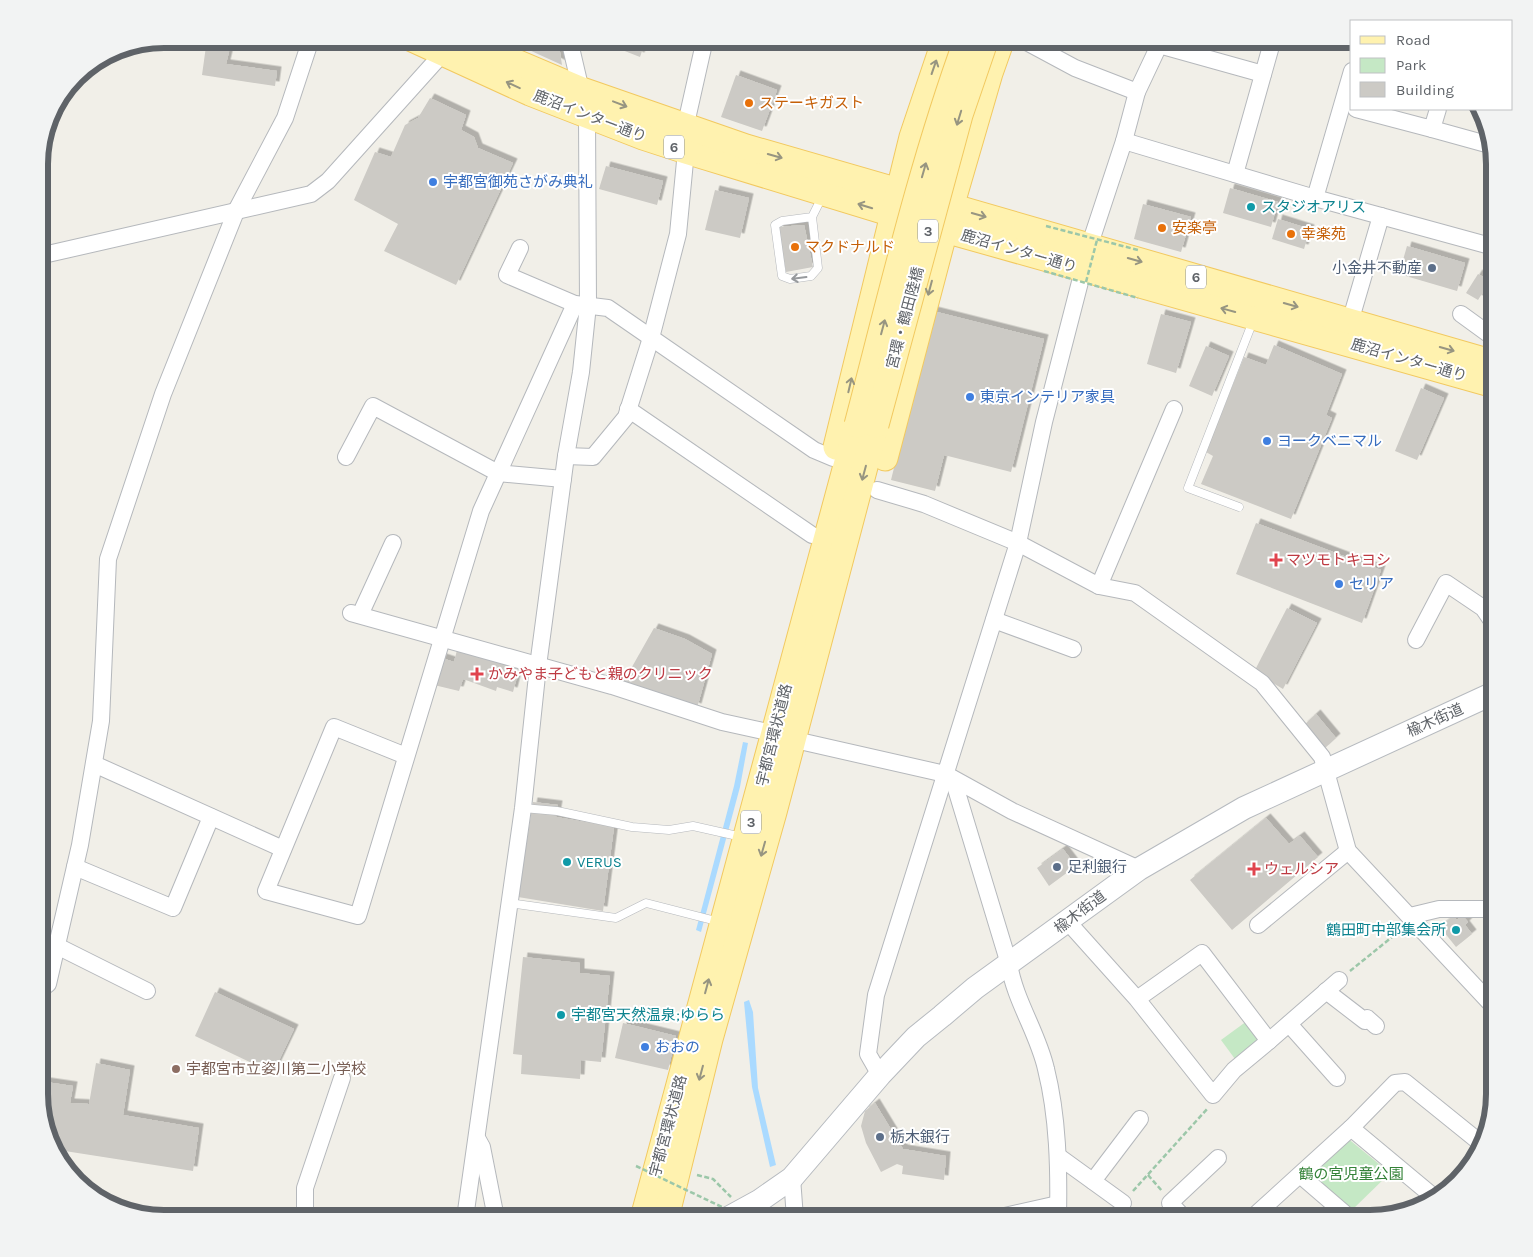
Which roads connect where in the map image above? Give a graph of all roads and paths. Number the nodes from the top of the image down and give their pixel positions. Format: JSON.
{"nodes":[{"id":1,"x":308,"y":48,"type":"edge"},
{"id":2,"x":451,"y":48,"type":"edge"},
{"id":3,"x":457,"y":48,"type":"edge"},
{"id":4,"x":459,"y":48,"type":"edge"},
{"id":5,"x":571,"y":48,"type":"edge"},
{"id":6,"x":703,"y":48,"type":"edge"},
{"id":7,"x":942,"y":48,"type":"edge"},
{"id":8,"x":964,"y":48,"type":"edge"},
{"id":9,"x":983,"y":48,"type":"edge"},
{"id":10,"x":999,"y":48,"type":"edge"},
{"id":11,"x":1038,"y":48,"type":"edge"},
{"id":12,"x":1157,"y":48,"type":"edge"},
{"id":13,"x":1179,"y":48,"type":"edge"},
{"id":14,"x":1270,"y":48,"type":"edge"},
{"id":15,"x":1263,"y":74,"type":"junction"},
{"id":16,"x":582,"y":90,"type":"junction"},
{"id":17,"x":1137,"y":92,"type":"junction"},
{"id":18,"x":1350,"y":107,"type":"edge"},
{"id":19,"x":1361,"y":110,"type":"edge"},
{"id":20,"x":1438,"y":110,"type":"edge"},
{"id":21,"x":587,"y":116,"type":"junction"},
{"id":22,"x":1432,"y":129,"type":"junction"},
{"id":23,"x":686,"y":139,"type":"junction"},
{"id":24,"x":1124,"y":141,"type":"junction"},
{"id":25,"x":1483,"y":143,"type":"edge"},
{"id":26,"x":1235,"y":174,"type":"junction"},
{"id":27,"x":824,"y":194,"type":"junction"},
{"id":28,"x":1315,"y":198,"type":"junction"},
{"id":29,"x":895,"y":204,"type":"junction"},
{"id":30,"x":237,"y":210,"type":"junction"},
{"id":31,"x":1381,"y":216,"type":"junction"},
{"id":32,"x":812,"y":217,"type":"junction"},
{"id":33,"x":948,"y":219,"type":"junction"},
{"id":34,"x":1046,"y":226,"type":"dead end"},
{"id":35,"x":1486,"y":245,"type":"edge"},
{"id":36,"x":520,"y":248,"type":"dead end"},
{"id":37,"x":1138,"y":250,"type":"dead end"},
{"id":38,"x":48,"y":254,"type":"edge"},
{"id":39,"x":1089,"y":260,"type":"junction"},
{"id":40,"x":1044,"y":270,"type":"dead end"},
{"id":41,"x":1138,"y":298,"type":"dead end"},
{"id":42,"x":582,"y":304,"type":"junction"},
{"id":43,"x":1461,"y":314,"type":"dead end"},
{"id":44,"x":1254,"y":317,"type":"junction"},
{"id":45,"x":1350,"y":322,"type":"junction"},
{"id":46,"x":1486,"y":332,"type":"edge"},
{"id":47,"x":651,"y":338,"type":"junction"},
{"id":48,"x":1486,"y":361,"type":"edge"},
{"id":49,"x":1486,"y":383,"type":"edge"},
{"id":50,"x":628,"y":409,"type":"junction"},
{"id":51,"x":1174,"y":409,"type":"dead end"},
{"id":52,"x":867,"y":425,"type":"junction"},
{"id":53,"x":566,"y":456,"type":"junction"},
{"id":54,"x":346,"y":457,"type":"dead end"},
{"id":55,"x":833,"y":458,"type":"junction"},
{"id":56,"x":498,"y":473,"type":"junction"},
{"id":57,"x":562,"y":479,"type":"junction"},
{"id":58,"x":877,"y":490,"type":"junction"},
{"id":59,"x":1239,"y":507,"type":"dead end"},
{"id":60,"x":812,"y":535,"type":"junction"},
{"id":61,"x":393,"y":543,"type":"dead end"},
{"id":62,"x":1018,"y":543,"type":"junction"},
{"id":63,"x":1099,"y":586,"type":"junction"},
{"id":64,"x":1486,"y":612,"type":"edge"},
{"id":65,"x":994,"y":620,"type":"junction"},
{"id":66,"x":442,"y":637,"type":"junction"},
{"id":67,"x":1416,"y":640,"type":"dead end"},
{"id":68,"x":1074,"y":649,"type":"dead end"},
{"id":69,"x":538,"y":666,"type":"junction"},
{"id":70,"x":1486,"y":697,"type":"edge"},
{"id":71,"x":763,"y":731,"type":"junction"},
{"id":72,"x":804,"y":742,"type":"junction"},
{"id":73,"x":406,"y":756,"type":"junction"},
{"id":74,"x":94,"y":764,"type":"junction"},
{"id":75,"x":1325,"y":770,"type":"junction"},
{"id":76,"x":949,"y":776,"type":"junction"},
{"id":77,"x":760,"y":790,"type":"junction"},
{"id":78,"x":523,"y":808,"type":"junction"},
{"id":79,"x":774,"y":812,"type":"junction"},
{"id":80,"x":211,"y":817,"type":"junction"},
{"id":81,"x":740,"y":837,"type":"junction"},
{"id":82,"x":283,"y":849,"type":"junction"},
{"id":83,"x":1348,"y":852,"type":"junction"},
{"id":84,"x":75,"y":867,"type":"junction"},
{"id":85,"x":1139,"y":869,"type":"junction"},
{"id":86,"x":509,"y":903,"type":"junction"},
{"id":87,"x":1486,"y":909,"type":"edge"},
{"id":88,"x":1412,"y":918,"type":"junction"},
{"id":89,"x":716,"y":921,"type":"junction"},
{"id":90,"x":1068,"y":922,"type":"junction"},
{"id":91,"x":1258,"y":925,"type":"dead end"},
{"id":92,"x":57,"y":946,"type":"junction"},
{"id":93,"x":1009,"y":964,"type":"junction"},
{"id":94,"x":1339,"y":980,"type":"joint"},
{"id":95,"x":48,"y":984,"type":"edge"},
{"id":96,"x":147,"y":991,"type":"dead end"},
{"id":97,"x":1326,"y":991,"type":"junction"},
{"id":98,"x":1137,"y":998,"type":"junction"},
{"id":99,"x":1486,"y":998,"type":"edge"},
{"id":100,"x":1289,"y":1024,"type":"junction"},
{"id":101,"x":1376,"y":1026,"type":"dead end"},
{"id":102,"x":1269,"y":1041,"type":"junction"},
{"id":103,"x":880,"y":1075,"type":"junction"},
{"id":104,"x":342,"y":1078,"type":"dead end"},
{"id":105,"x":1337,"y":1078,"type":"dead end"},
{"id":106,"x":1213,"y":1095,"type":"junction"},
{"id":107,"x":1139,"y":1118,"type":"dead end"},
{"id":108,"x":1352,"y":1128,"type":"junction"},
{"id":109,"x":475,"y":1134,"type":"junction"},
{"id":110,"x":1476,"y":1140,"type":"edge"},
{"id":111,"x":1058,"y":1156,"type":"junction"},
{"id":112,"x":1218,"y":1158,"type":"dead end"},
{"id":113,"x":636,"y":1166,"type":"dead end"},
{"id":114,"x":697,"y":1174,"type":"dead end"},
{"id":115,"x":1148,"y":1175,"type":"junction"},
{"id":116,"x":1300,"y":1175,"type":"junction"},
{"id":117,"x":792,"y":1178,"type":"junction"},
{"id":118,"x":1093,"y":1181,"type":"junction"},
{"id":119,"x":1429,"y":1193,"type":"edge"},
{"id":120,"x":730,"y":1196,"type":"dead end"},
{"id":121,"x":1171,"y":1202,"type":"junction"},
{"id":122,"x":1123,"y":1203,"type":"joint"},
{"id":123,"x":305,"y":1210,"type":"edge"},
{"id":124,"x":466,"y":1210,"type":"edge"},
{"id":125,"x":494,"y":1210,"type":"edge"},
{"id":126,"x":645,"y":1210,"type":"edge"},
{"id":127,"x":668,"y":1210,"type":"edge"},
{"id":128,"x":728,"y":1210,"type":"edge"},
{"id":129,"x":743,"y":1210,"type":"edge"},
{"id":130,"x":794,"y":1210,"type":"edge"},
{"id":131,"x":1058,"y":1210,"type":"edge"},
{"id":132,"x":1178,"y":1210,"type":"edge"},
{"id":133,"x":1261,"y":1210,"type":"edge"},
{"id":134,"x":1341,"y":1210,"type":"edge"}],
"edges":[{"from":1,"to":30,"type":"street"},
{"from":2,"to":30,"type":"street"},
{"from":21,"to":3,"type":"main road","name":"鹿沼インター通り","number":"6","one_way":true},
{"from":4,"to":16,"type":"main road","name":"鹿沼インター通り","number":"6"},
{"from":5,"to":16,"type":"street"},
{"from":6,"to":23,"type":"street"},
{"from":29,"to":7,"type":"main road","number":"3","one_way":true},
{"from":52,"to":8,"type":"main road","name":"宮環・鶴田陸橋","number":"3","one_way":true,"bridge":true},
{"from":9,"to":52,"type":"main road","name":"宮環・鶴田陸橋","number":"3","one_way":true,"bridge":true},
{"from":10,"to":33,"type":"main road","number":"3"},
{"from":11,"to":17,"type":"street"},
{"from":12,"to":17,"type":"street"},
{"from":13,"to":15,"type":"street"},
{"from":14,"to":15,"type":"street"},
{"from":15,"to":26,"type":"street"},
{"from":16,"to":21,"type":"street"},
{"from":16,"to":23,"type":"main road","name":"鹿沼インター通り","number":"6","one_way":true},
{"from":17,"to":24,"type":"street"},
{"from":18,"to":28,"type":"street"},
{"from":19,"to":22,"type":"street"},
{"from":20,"to":22,"type":"street"},
{"from":21,"to":23,"type":"main road","name":"鹿沼インター通り","number":"6"},
{"from":21,"to":42,"type":"street"},
{"from":22,"to":25,"type":"street"},
{"from":23,"to":27,"type":"main road","name":"鹿沼インター通り","number":"6"},
{"from":23,"to":29,"type":"main road","name":"鹿沼インター通り","number":"6","one_way":true},
{"from":23,"to":47,"type":"street"},
{"from":24,"to":26,"type":"street"},
{"from":24,"to":39,"type":"street"},
{"from":26,"to":28,"type":"street"},
{"from":29,"to":27,"type":"main road","name":"鹿沼インター通り","number":"6","one_way":true},
{"from":27,"to":32,"type":"lane"},
{"from":28,"to":31,"type":"street"},
{"from":29,"to":33,"type":"main road","name":"鹿沼インター通り","number":"6"},
{"from":55,"to":29,"type":"main road","number":"3","one_way":true},
{"from":30,"to":38,"type":"street"},
{"from":30,"to":74,"type":"street"},
{"from":31,"to":35,"type":"street"},
{"from":31,"to":45,"type":"street"},
{"from":32,"to":32,"type":"lane","one_way":true},
{"from":33,"to":39,"type":"main road","name":"鹿沼インター通り","number":"6"},
{"from":33,"to":58,"type":"main road","number":"3","one_way":true},
{"from":34,"to":39,"type":"path","bridge":true},
{"from":36,"to":42,"type":"street"},
{"from":37,"to":39,"type":"path","bridge":true},
{"from":39,"to":39,"type":"path","bridge":true},
{"from":39,"to":40,"type":"path","bridge":true},
{"from":39,"to":41,"type":"path","bridge":true},
{"from":44,"to":39,"type":"main road","name":"鹿沼インター通り","number":"6","one_way":true},
{"from":39,"to":45,"type":"main road","name":"鹿沼インター通り","number":"6","one_way":true},
{"from":39,"to":62,"type":"street"},
{"from":42,"to":47,"type":"street"},
{"from":42,"to":53,"type":"street"},
{"from":42,"to":56,"type":"street"},
{"from":43,"to":46,"type":"street"},
{"from":44,"to":49,"type":"main road","name":"鹿沼インター通り","number":"6"},
{"from":44,"to":59,"type":"lane"},
{"from":45,"to":48,"type":"main road","name":"鹿沼インター通り","number":"6","one_way":true},
{"from":47,"to":50,"type":"street"},
{"from":47,"to":55,"type":"street"},
{"from":50,"to":53,"type":"street"},
{"from":50,"to":60,"type":"street"},
{"from":51,"to":63,"type":"street"},
{"from":52,"to":77,"type":"main road","name":"宇都宮環状道路","number":"3"},
{"from":52,"to":79,"type":"main road","name":"宇都宮環状道路","number":"3","one_way":true},
{"from":53,"to":57,"type":"street"},
{"from":54,"to":56,"type":"street"},
{"from":55,"to":60,"type":"main road","number":"3"},
{"from":56,"to":57,"type":"street"},
{"from":56,"to":66,"type":"street"},
{"from":57,"to":69,"type":"street"},
{"from":58,"to":62,"type":"street"},
{"from":58,"to":72,"type":"main road","number":"3"},
{"from":60,"to":71,"type":"main road","number":"3"},
{"from":61,"to":66,"type":"street"},
{"from":62,"to":63,"type":"street"},
{"from":62,"to":65,"type":"street"},
{"from":63,"to":75,"type":"street"},
{"from":64,"to":67,"type":"street"},
{"from":65,"to":68,"type":"street"},
{"from":65,"to":76,"type":"street"},
{"from":66,"to":69,"type":"street"},
{"from":66,"to":73,"type":"street"},
{"from":69,"to":71,"type":"street"},
{"from":69,"to":78,"type":"street"},
{"from":70,"to":75,"type":"street","name":"楡木街道"},
{"from":71,"to":77,"type":"main road","number":"3"},
{"from":72,"to":76,"type":"street"},
{"from":72,"to":79,"type":"main road","number":"3"},
{"from":73,"to":82,"type":"street"},
{"from":73,"to":82,"type":"street"},
{"from":74,"to":80,"type":"street"},
{"from":74,"to":84,"type":"street"},
{"from":75,"to":83,"type":"street"},
{"from":75,"to":85,"type":"street","name":"楡木街道"},
{"from":76,"to":85,"type":"street"},
{"from":76,"to":93,"type":"street"},
{"from":76,"to":103,"type":"street"},
{"from":77,"to":81,"type":"main road","name":"宇都宮環状道路","number":"3"},
{"from":78,"to":81,"type":"lane"},
{"from":78,"to":86,"type":"street"},
{"from":79,"to":127,"type":"main road","name":"宇都宮環状道路","number":"3","one_way":true},
{"from":80,"to":82,"type":"street"},
{"from":80,"to":84,"type":"street"},
{"from":81,"to":89,"type":"main road","name":"宇都宮環状道路","number":"3"},
{"from":83,"to":88,"type":"street"},
{"from":83,"to":91,"type":"street"},
{"from":84,"to":92,"type":"street"},
{"from":85,"to":90,"type":"street","name":"楡木街道"},
{"from":86,"to":89,"type":"lane"},
{"from":86,"to":109,"type":"street"},
{"from":87,"to":88,"type":"street"},
{"from":88,"to":94,"type":"path"},
{"from":88,"to":99,"type":"street"},
{"from":126,"to":89,"type":"main road","name":"宇都宮環状道路","number":"3","one_way":true},
{"from":90,"to":93,"type":"street","name":"楡木街道"},
{"from":90,"to":98,"type":"street"},
{"from":92,"to":95,"type":"street"},
{"from":92,"to":96,"type":"street"},
{"from":93,"to":103,"type":"street","name":"楡木街道"},
{"from":93,"to":111,"type":"street"},
{"from":94,"to":97,"type":"street"},
{"from":97,"to":100,"type":"street"},
{"from":97,"to":101,"type":"street"},
{"from":98,"to":102,"type":"street"},
{"from":98,"to":106,"type":"street"},
{"from":100,"to":102,"type":"street"},
{"from":100,"to":105,"type":"street"},
{"from":102,"to":106,"type":"street"},
{"from":103,"to":117,"type":"street","name":"楡木街道"},
{"from":104,"to":123,"type":"street"},
{"from":106,"to":115,"type":"path"},
{"from":107,"to":118,"type":"street"},
{"from":108,"to":110,"type":"street"},
{"from":108,"to":116,"type":"street"},
{"from":108,"to":119,"type":"street"},
{"from":109,"to":124,"type":"street"},
{"from":109,"to":125,"type":"street"},
{"from":111,"to":118,"type":"street"},
{"from":111,"to":131,"type":"street"},
{"from":112,"to":121,"type":"street"},
{"from":113,"to":128,"type":"path","bridge":true},
{"from":114,"to":120,"type":"path"},
{"from":115,"to":121,"type":"path"},
{"from":115,"to":122,"type":"path"},
{"from":116,"to":133,"type":"street"},
{"from":116,"to":134,"type":"street"},
{"from":117,"to":129,"type":"street","name":"楡木街道"},
{"from":117,"to":130,"type":"street"},
{"from":118,"to":122,"type":"street"},
{"from":121,"to":132,"type":"street"}]}
